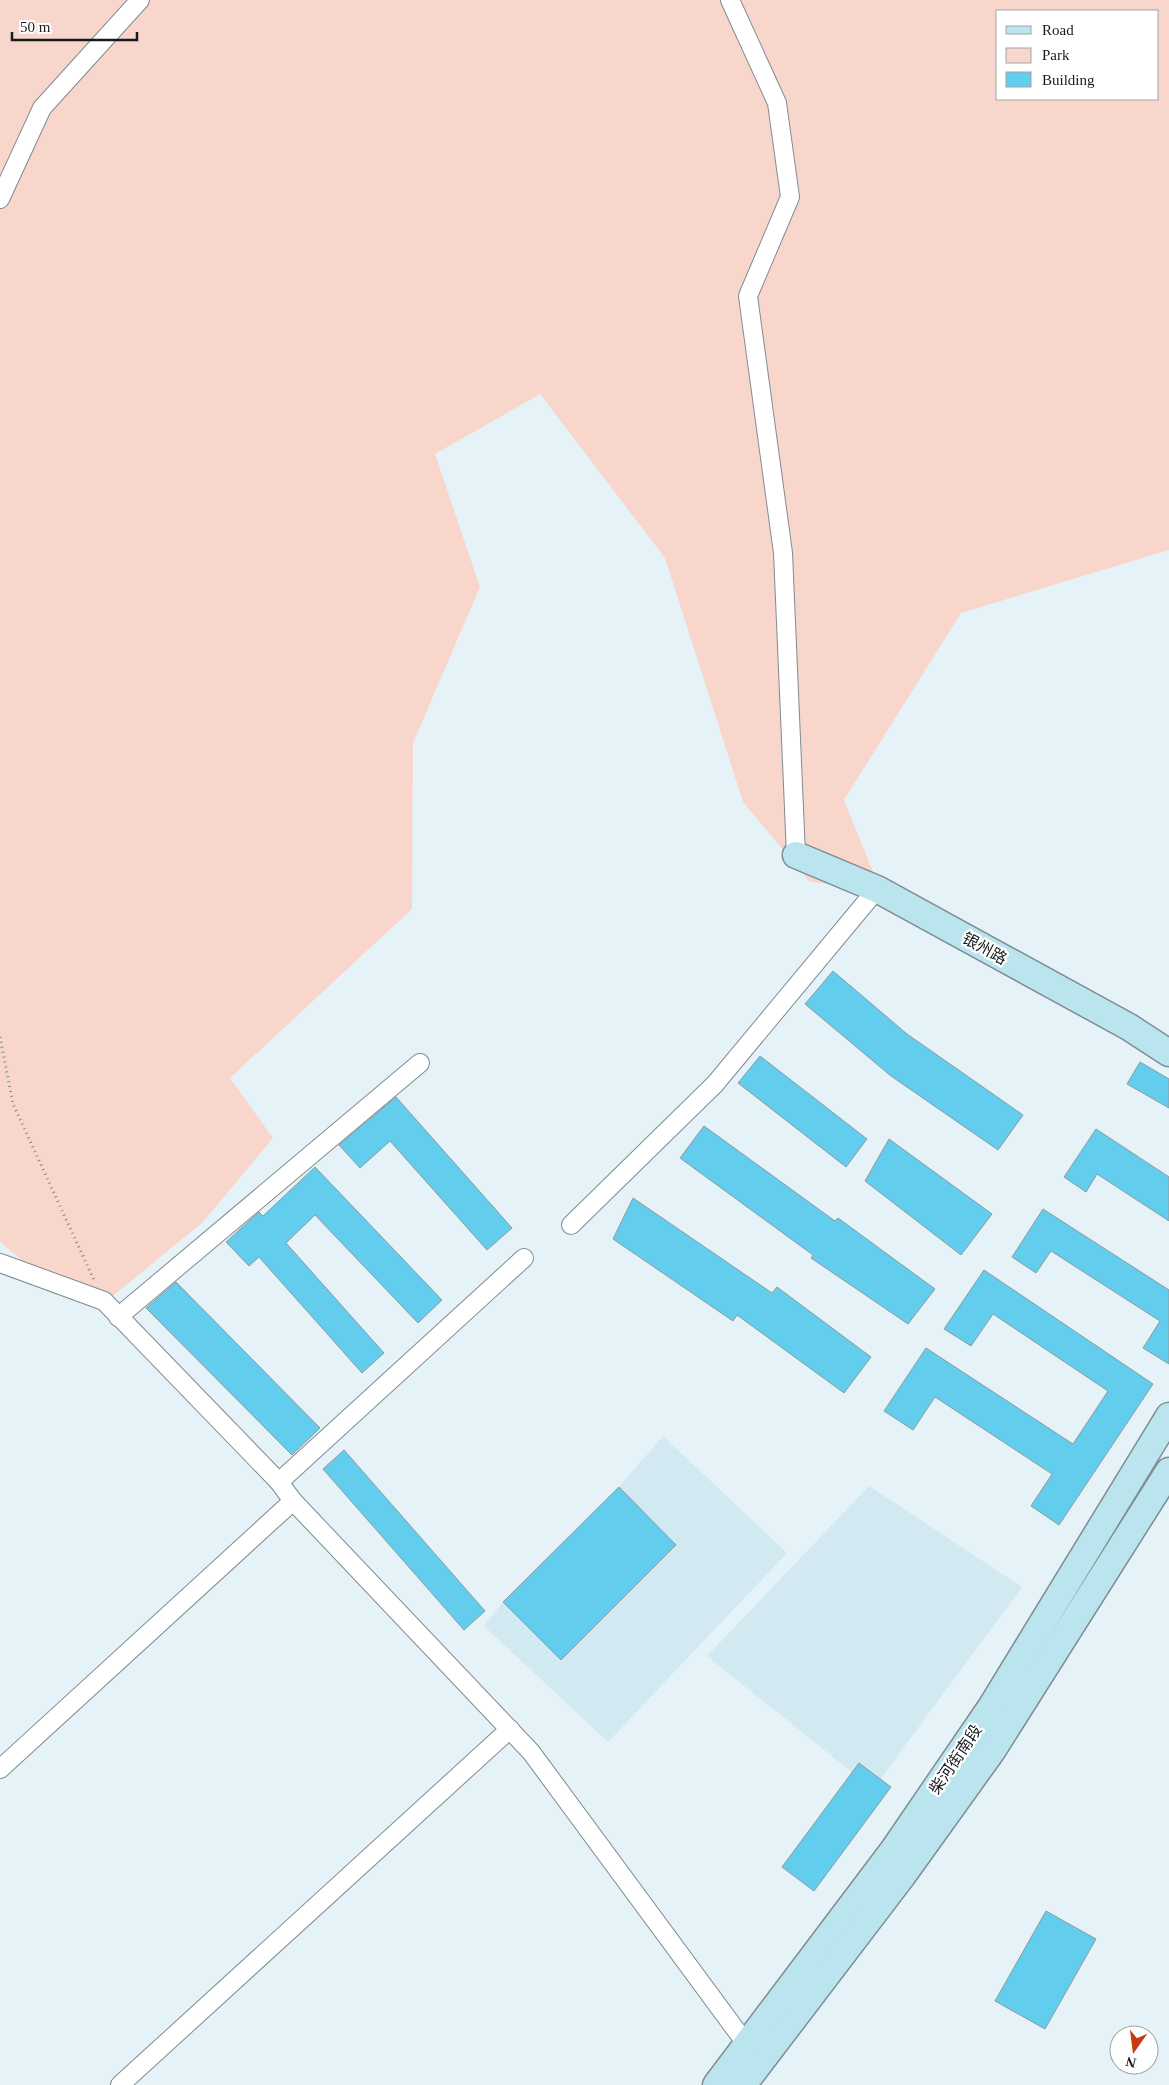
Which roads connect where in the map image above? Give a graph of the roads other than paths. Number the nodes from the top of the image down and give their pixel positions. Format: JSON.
{"nodes":[{"id":1,"x":140,"y":0,"type":"edge"},
{"id":2,"x":730,"y":0,"type":"edge"},
{"id":3,"x":0,"y":199,"type":"edge"},
{"id":4,"x":796,"y":854,"type":"joint"},
{"id":5,"x":877,"y":889,"type":"junction"},
{"id":6,"x":1169,"y":1053,"type":"edge"},
{"id":7,"x":420,"y":1063,"type":"dead end"},
{"id":8,"x":571,"y":1225,"type":"dead end"},
{"id":9,"x":524,"y":1258,"type":"dead end"},
{"id":10,"x":0,"y":1264,"type":"edge"},
{"id":11,"x":118,"y":1317,"type":"junction"},
{"id":12,"x":1169,"y":1416,"type":"edge"},
{"id":13,"x":1169,"y":1471,"type":"edge"},
{"id":14,"x":279,"y":1482,"type":"junction"},
{"id":15,"x":293,"y":1501,"type":"junction"},
{"id":16,"x":510,"y":1729,"type":"junction"},
{"id":17,"x":0,"y":1769,"type":"edge"},
{"id":18,"x":747,"y":2045,"type":"junction"},
{"id":19,"x":120,"y":2085,"type":"edge"},
{"id":20,"x":716,"y":2085,"type":"edge"},
{"id":21,"x":743,"y":2085,"type":"edge"}],
"edges":[{"from":1,"to":3,"type":"street"},
{"from":2,"to":4,"type":"street"},
{"from":4,"to":5,"type":"main road","name":"银州路"},
{"from":5,"to":6,"type":"main road","name":"银州路"},
{"from":5,"to":8,"type":"street"},
{"from":7,"to":11,"type":"street"},
{"from":9,"to":14,"type":"street"},
{"from":10,"to":11,"type":"street"},
{"from":11,"to":14,"type":"street"},
{"from":12,"to":18,"type":"main road","name":"柴河街南段"},
{"from":13,"to":21,"type":"main road","name":"柴河街南段"},
{"from":14,"to":15,"type":"street"},
{"from":15,"to":16,"type":"street"},
{"from":15,"to":17,"type":"street"},
{"from":16,"to":18,"type":"street"},
{"from":16,"to":19,"type":"street"},
{"from":18,"to":20,"type":"main road","name":"柴河街南段"}]}
